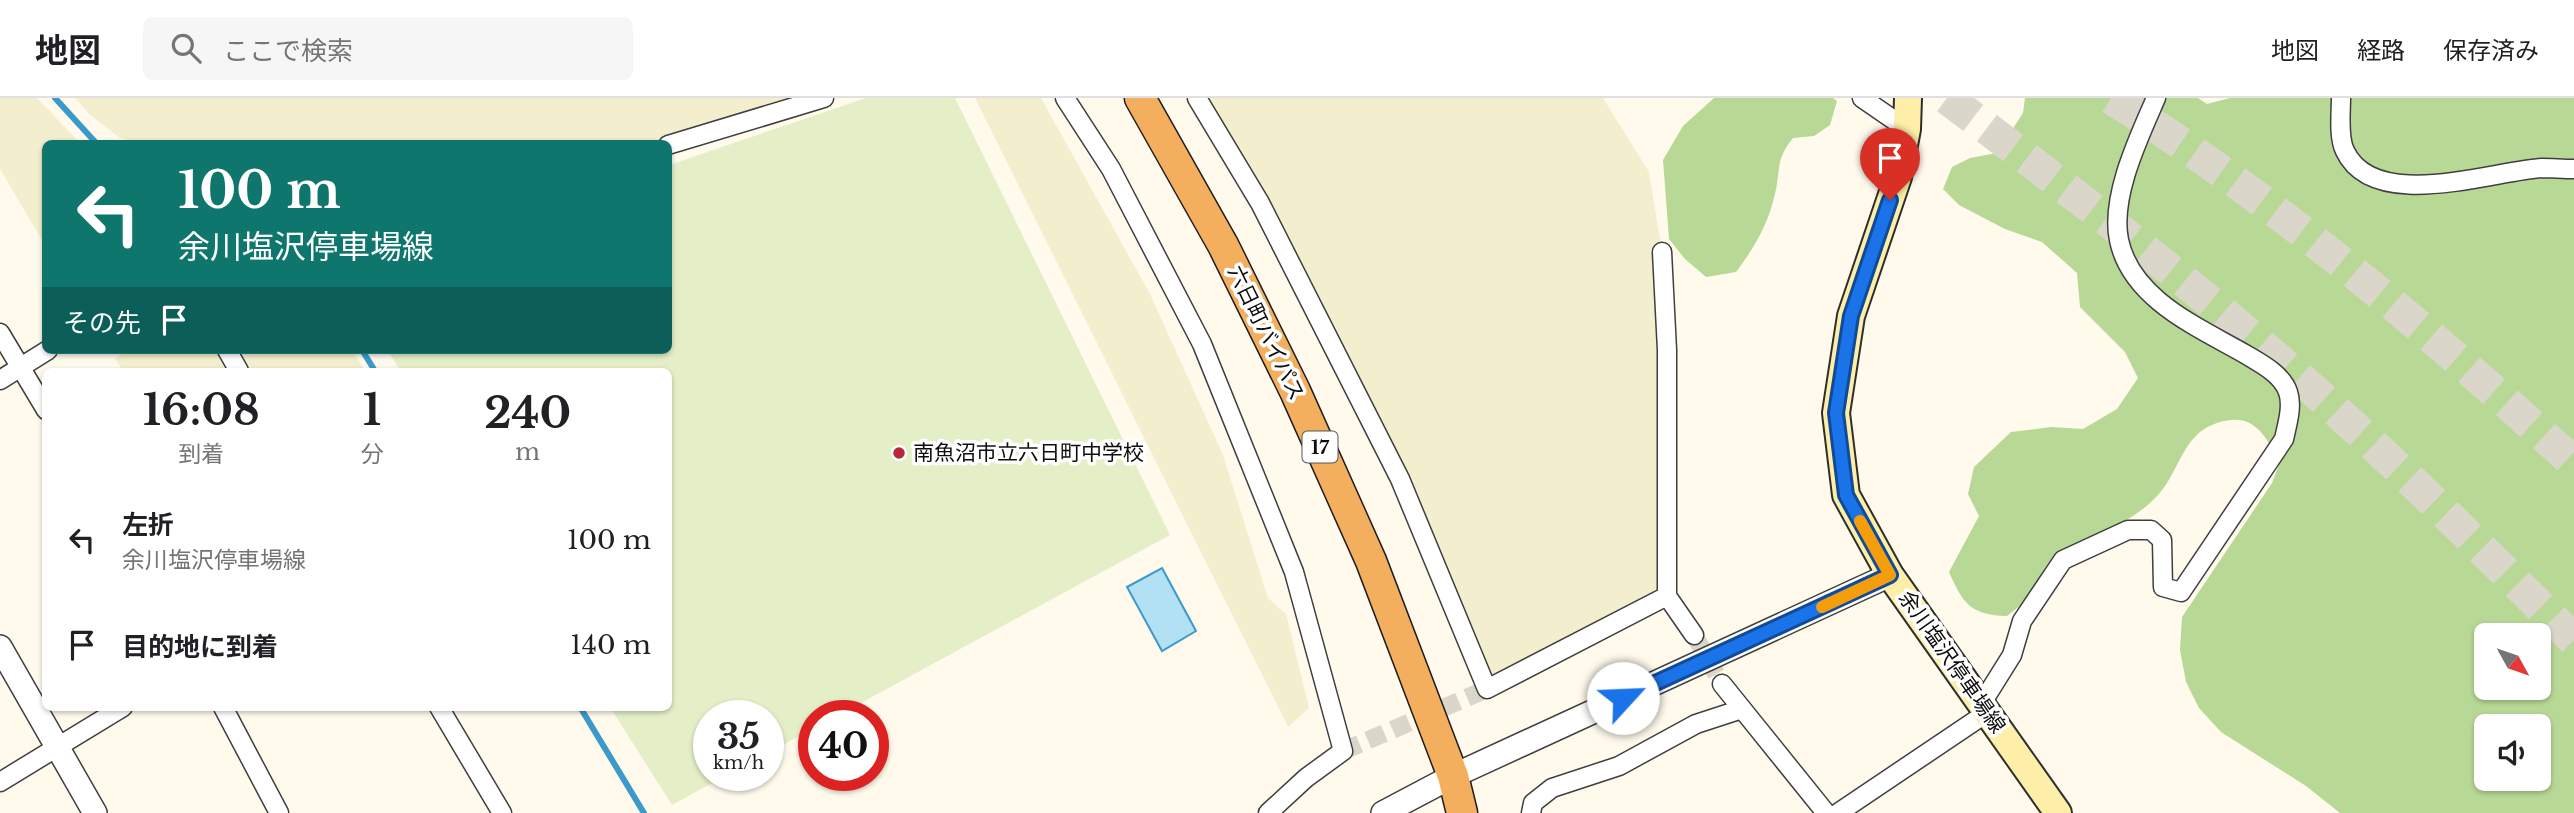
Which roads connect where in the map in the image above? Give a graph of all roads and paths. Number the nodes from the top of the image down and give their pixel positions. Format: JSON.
{"nodes":[{"id":1,"x":824,"y":98,"type":"edge"},
{"id":2,"x":1065,"y":98,"type":"edge"},
{"id":3,"x":1140,"y":98,"type":"edge"},
{"id":4,"x":1197,"y":98,"type":"edge"},
{"id":5,"x":1861,"y":98,"type":"edge"},
{"id":6,"x":1908,"y":98,"type":"edge"},
{"id":7,"x":2156,"y":98,"type":"edge"},
{"id":8,"x":2341,"y":98,"type":"edge"},
{"id":9,"x":1907,"y":129,"type":"junction"},
{"id":10,"x":672,"y":144,"type":"edge"},
{"id":11,"x":2574,"y":169,"type":"edge"},
{"id":12,"x":1662,"y":252,"type":"dead end"},
{"id":13,"x":0,"y":333,"type":"edge"},
{"id":14,"x":42,"y":354,"type":"edge"},
{"id":15,"x":20,"y":367,"type":"junction"},
{"id":16,"x":0,"y":380,"type":"edge"},
{"id":17,"x":42,"y":403,"type":"edge"},
{"id":18,"x":1890,"y":575,"type":"junction"},
{"id":19,"x":1667,"y":596,"type":"junction"},
{"id":20,"x":1694,"y":635,"type":"tunnel mouth"},
{"id":21,"x":0,"y":647,"type":"edge"},
{"id":22,"x":1723,"y":684,"type":"tunnel mouth"},
{"id":23,"x":1985,"y":708,"type":"junction"},
{"id":24,"x":1742,"y":709,"type":"junction"},
{"id":25,"x":117,"y":711,"type":"edge"},
{"id":26,"x":225,"y":711,"type":"edge"},
{"id":27,"x":441,"y":711,"type":"edge"},
{"id":28,"x":59,"y":747,"type":"junction"},
{"id":29,"x":1453,"y":776,"type":"junction"},
{"id":30,"x":0,"y":782,"type":"edge"},
{"id":31,"x":95,"y":813,"type":"edge"},
{"id":32,"x":279,"y":813,"type":"edge"},
{"id":33,"x":502,"y":813,"type":"edge"},
{"id":34,"x":1268,"y":813,"type":"edge"},
{"id":35,"x":1383,"y":813,"type":"edge"},
{"id":36,"x":1462,"y":813,"type":"edge"},
{"id":37,"x":1531,"y":813,"type":"edge"},
{"id":38,"x":1826,"y":813,"type":"edge"},
{"id":39,"x":1838,"y":813,"type":"edge"},
{"id":40,"x":2058,"y":813,"type":"edge"}],
"edges":[{"from":1,"to":10,"type":"street"},
{"from":2,"to":34,"type":"street"},
{"from":3,"to":29,"type":"highway","name":"六日町バイパス","number":"17"},
{"from":4,"to":19,"type":"street"},
{"from":5,"to":9,"type":"street"},
{"from":6,"to":9,"type":"main road","name":"余川塩沢停車場線"},
{"from":7,"to":23,"type":"street"},
{"from":8,"to":11,"type":"street"},
{"from":9,"to":18,"type":"main road","name":"余川塩沢停車場線"},
{"from":12,"to":19,"type":"street"},
{"from":13,"to":15,"type":"street"},
{"from":14,"to":15,"type":"street"},
{"from":15,"to":16,"type":"street"},
{"from":15,"to":17,"type":"street"},
{"from":18,"to":23,"type":"main road","name":"余川塩沢停車場線"},
{"from":18,"to":29,"type":"street"},
{"from":19,"to":20,"type":"street"},
{"from":21,"to":28,"type":"street"},
{"from":22,"to":24,"type":"street"},
{"from":23,"to":39,"type":"street"},
{"from":23,"to":40,"type":"main road","name":"余川塩沢停車場線"},
{"from":24,"to":37,"type":"street"},
{"from":24,"to":38,"type":"street"},
{"from":25,"to":28,"type":"street"},
{"from":26,"to":32,"type":"street"},
{"from":27,"to":33,"type":"street"},
{"from":28,"to":30,"type":"street"},
{"from":28,"to":31,"type":"street"},
{"from":29,"to":35,"type":"street"},
{"from":29,"to":36,"type":"highway","name":"六日町バイパス","number":"17"}]}
